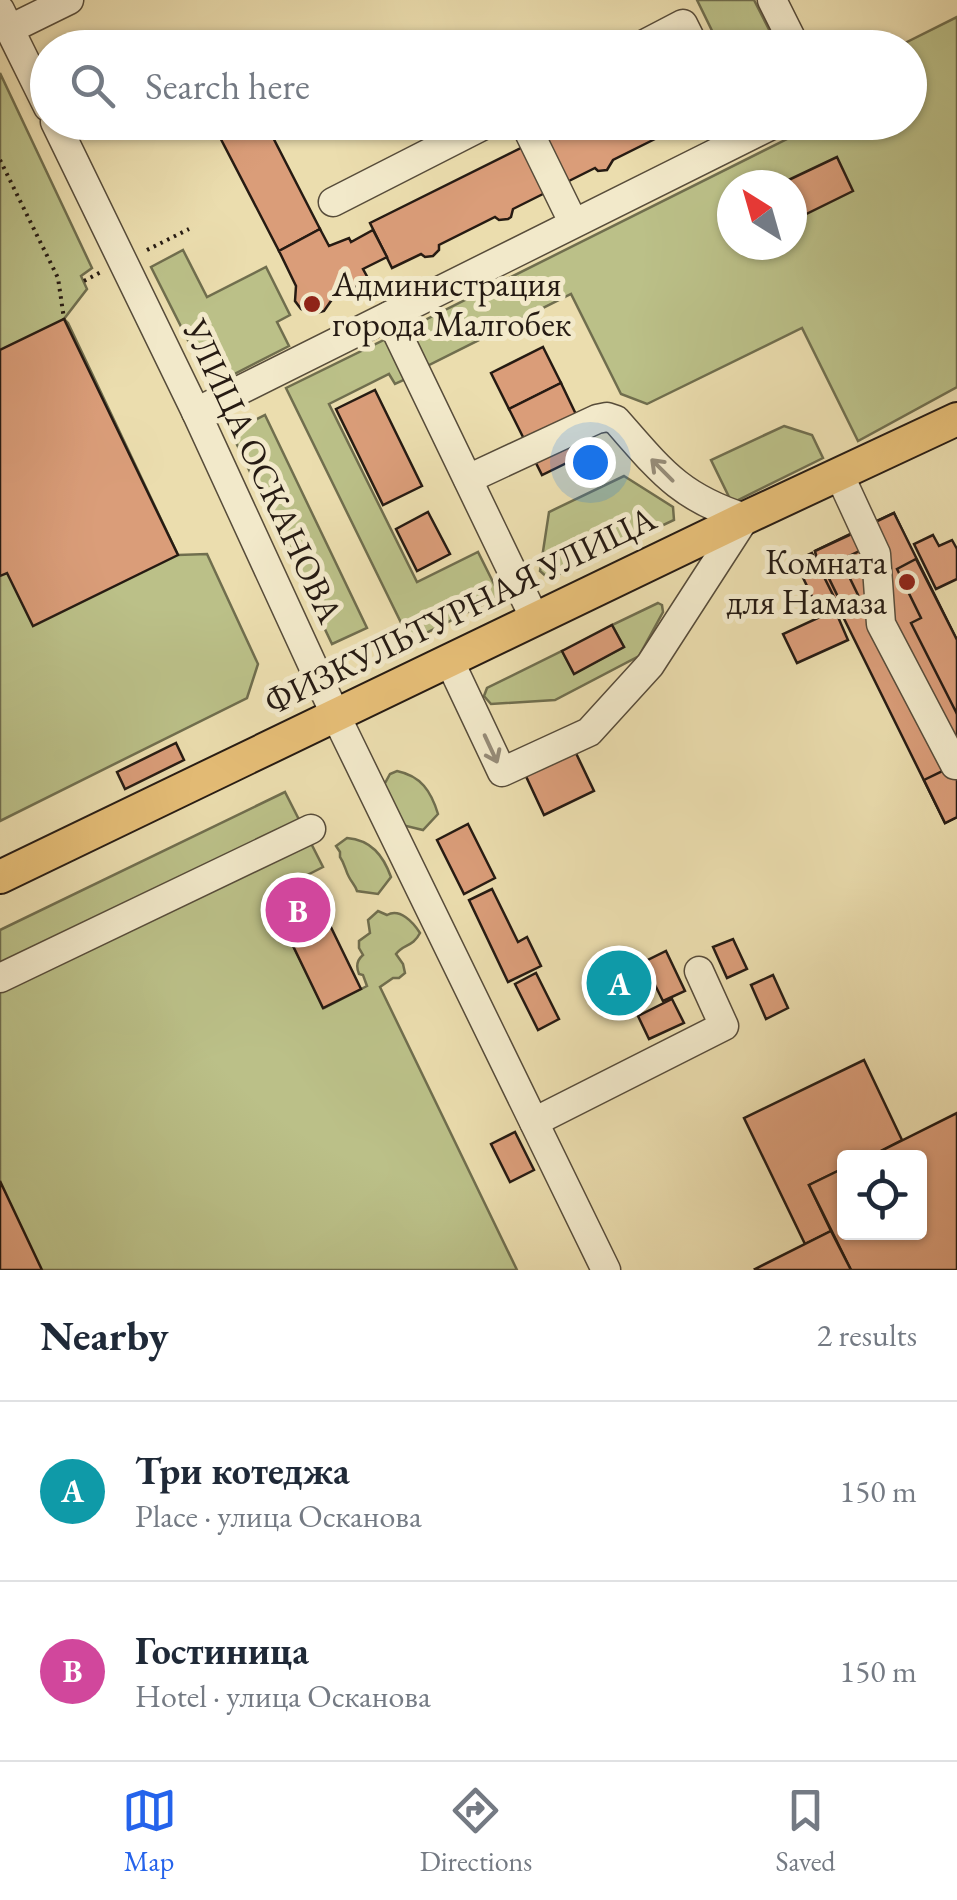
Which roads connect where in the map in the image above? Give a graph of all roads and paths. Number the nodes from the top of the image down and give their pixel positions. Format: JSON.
{"nodes":[{"id":1,"x":69,"y":0,"type":"edge"},
{"id":2,"x":772,"y":0,"type":"edge"},
{"id":3,"x":5,"y":19,"type":"edge"},
{"id":4,"x":787,"y":30,"type":"edge"},
{"id":5,"x":30,"y":70,"type":"edge"},
{"id":6,"x":64,"y":140,"type":"edge"},
{"id":7,"x":455,"y":140,"type":"edge"},
{"id":8,"x":533,"y":140,"type":"edge"},
{"id":9,"x":722,"y":140,"type":"edge"},
{"id":10,"x":0,"y":160,"type":"edge"},
{"id":11,"x":333,"y":202,"type":"dead end"},
{"id":12,"x":573,"y":222,"type":"junction"},
{"id":13,"x":189,"y":228,"type":"dead end"},
{"id":14,"x":147,"y":250,"type":"dead end"},
{"id":15,"x":100,"y":272,"type":"dead end"},
{"id":16,"x":84,"y":281,"type":"dead end"},
{"id":17,"x":389,"y":316,"type":"junction"},
{"id":18,"x":64,"y":319,"type":"dead end"},
{"id":19,"x":196,"y":412,"type":"junction"},
{"id":20,"x":957,"y":419,"type":"edge"},
{"id":21,"x":839,"y":474,"type":"junction"},
{"id":22,"x":468,"y":479,"type":"junction"},
{"id":23,"x":745,"y":518,"type":"junction"},
{"id":24,"x":535,"y":619,"type":"junction"},
{"id":25,"x":449,"y":660,"type":"junction"},
{"id":26,"x":336,"y":714,"type":"junction"},
{"id":27,"x":955,"y":764,"type":"edge"},
{"id":28,"x":311,"y":828,"type":"dead end"},
{"id":29,"x":0,"y":878,"type":"edge"},
{"id":30,"x":699,"y":971,"type":"dead end"},
{"id":31,"x":0,"y":978,"type":"edge"},
{"id":32,"x":534,"y":1122,"type":"junction"},
{"id":33,"x":606,"y":1270,"type":"edge"}],
"edges":[{"from":1,"to":3,"type":"street"},
{"from":2,"to":4,"type":"street"},
{"from":3,"to":5,"type":"street"},
{"from":6,"to":19,"type":"street","name":"УЛИЦА ОСКАНОВА"},
{"from":7,"to":11,"type":"street"},
{"from":8,"to":12,"type":"street"},
{"from":9,"to":12,"type":"street"},
{"from":10,"to":18,"type":"path"},
{"from":12,"to":17,"type":"street"},
{"from":13,"to":14,"type":"path"},
{"from":15,"to":16,"type":"path"},
{"from":17,"to":19,"type":"street"},
{"from":17,"to":22,"type":"street"},
{"from":19,"to":26,"type":"street","name":"УЛИЦА ОСКАНОВА"},
{"from":20,"to":21,"type":"main road","name":"ФИЗКУЛЬТУРНАЯ УЛИЦА"},
{"from":21,"to":23,"type":"main road","name":"ФИЗКУЛЬТУРНАЯ УЛИЦА"},
{"from":21,"to":27,"type":"street"},
{"from":23,"to":22,"type":"street","one_way":true},
{"from":22,"to":24,"type":"street"},
{"from":23,"to":24,"type":"main road","name":"ФИЗКУЛЬТУРНАЯ УЛИЦА"},
{"from":25,"to":23,"type":"street","one_way":true},
{"from":24,"to":25,"type":"main road","name":"ФИЗКУЛЬТУРНАЯ УЛИЦА"},
{"from":25,"to":26,"type":"main road","name":"ФИЗКУЛЬТУРНАЯ УЛИЦА"},
{"from":26,"to":29,"type":"main road","name":"ФИЗКУЛЬТУРНАЯ УЛИЦА"},
{"from":26,"to":32,"type":"street","name":"УЛИЦА ОСКАНОВА"},
{"from":28,"to":31,"type":"street"},
{"from":30,"to":32,"type":"street"},
{"from":32,"to":33,"type":"street","name":"УЛИЦА ОСКАНОВА"}]}
